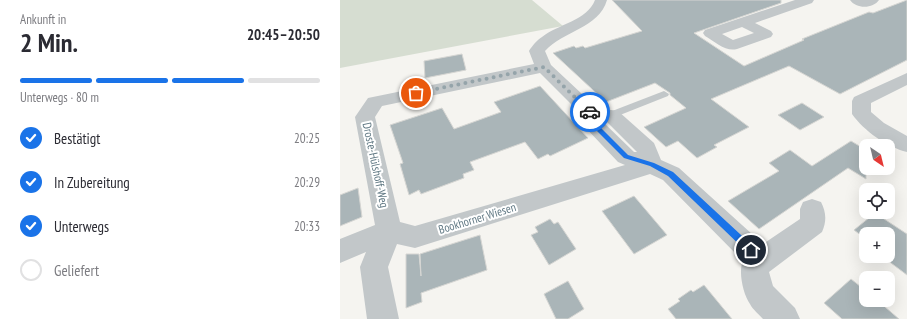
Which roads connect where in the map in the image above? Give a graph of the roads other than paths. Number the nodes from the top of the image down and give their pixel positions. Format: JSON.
{"nodes":[{"id":1,"x":600,"y":0,"type":"edge"},
{"id":2,"x":808,"y":0,"type":"edge"},
{"id":3,"x":856,"y":0,"type":"edge"},
{"id":4,"x":873,"y":0,"type":"edge"},
{"id":5,"x":743,"y":22,"type":"dead end"},
{"id":6,"x":544,"y":67,"type":"junction"},
{"id":7,"x":907,"y":78,"type":"edge"},
{"id":8,"x":664,"y":94,"type":"dead end"},
{"id":9,"x":591,"y":113,"type":"junction"},
{"id":10,"x":611,"y":115,"type":"junction"},
{"id":11,"x":907,"y":145,"type":"edge"},
{"id":12,"x":652,"y":165,"type":"junction"},
{"id":13,"x":812,"y":208,"type":"dead end"},
{"id":14,"x":389,"y":231,"type":"junction"},
{"id":15,"x":340,"y":251,"type":"edge"},
{"id":16,"x":762,"y":261,"type":"junction"},
{"id":17,"x":383,"y":319,"type":"edge"},
{"id":18,"x":784,"y":319,"type":"edge"}],
"edges":[{"from":1,"to":6,"type":"street"},
{"from":2,"to":5,"type":"street"},
{"from":3,"to":4,"type":"street"},
{"from":6,"to":9,"type":"street"},
{"from":6,"to":14,"type":"street","name":"Droste-Hülshoff-Weg"},
{"from":7,"to":11,"type":"street"},
{"from":8,"to":10,"type":"lane"},
{"from":9,"to":10,"type":"street"},
{"from":9,"to":12,"type":"street"},
{"from":10,"to":12,"type":"street"},
{"from":12,"to":14,"type":"street","name":"Bookhorner Wiesen"},
{"from":12,"to":16,"type":"street"},
{"from":13,"to":16,"type":"street"},
{"from":14,"to":15,"type":"street"},
{"from":14,"to":17,"type":"street"},
{"from":16,"to":18,"type":"street"}]}
